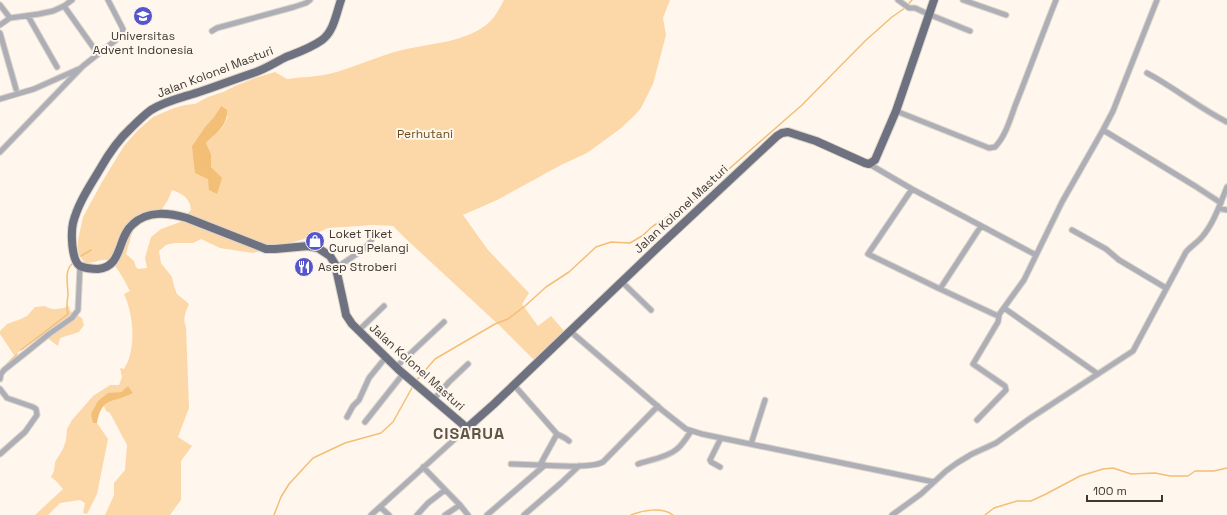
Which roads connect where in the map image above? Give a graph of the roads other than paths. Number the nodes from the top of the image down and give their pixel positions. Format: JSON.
{"nodes":[{"id":1,"x":72,"y":0,"type":"edge"},
{"id":2,"x":108,"y":0,"type":"edge"},
{"id":3,"x":310,"y":0,"type":"edge"},
{"id":4,"x":341,"y":0,"type":"edge"},
{"id":5,"x":898,"y":0,"type":"edge"},
{"id":6,"x":934,"y":0,"type":"edge"},
{"id":7,"x":963,"y":0,"type":"edge"},
{"id":8,"x":1056,"y":0,"type":"edge"},
{"id":9,"x":1157,"y":0,"type":"edge"},
{"id":10,"x":0,"y":5,"type":"edge"},
{"id":11,"x":64,"y":6,"type":"junction"},
{"id":12,"x":928,"y":14,"type":"junction"},
{"id":13,"x":1006,"y":15,"type":"dead end"},
{"id":14,"x":28,"y":16,"type":"junction"},
{"id":15,"x":10,"y":18,"type":"junction"},
{"id":16,"x":0,"y":25,"type":"edge"},
{"id":17,"x":212,"y":31,"type":"dead end"},
{"id":18,"x":970,"y":31,"type":"dead end"},
{"id":19,"x":0,"y":33,"type":"edge"},
{"id":20,"x":98,"y":54,"type":"junction"},
{"id":21,"x":84,"y":66,"type":"junction"},
{"id":22,"x":57,"y":67,"type":"dead end"},
{"id":23,"x":1147,"y":73,"type":"dead end"},
{"id":24,"x":16,"y":89,"type":"dead end"},
{"id":25,"x":0,"y":99,"type":"edge"},
{"id":26,"x":896,"y":111,"type":"junction"},
{"id":27,"x":1227,"y":122,"type":"edge"},
{"id":28,"x":1103,"y":130,"type":"junction"},
{"id":29,"x":0,"y":152,"type":"edge"},
{"id":30,"x":870,"y":164,"type":"junction"},
{"id":31,"x":1227,"y":187,"type":"edge"},
{"id":32,"x":912,"y":189,"type":"junction"},
{"id":33,"x":1220,"y":205,"type":"junction"},
{"id":34,"x":1227,"y":210,"type":"edge"},
{"id":35,"x":981,"y":226,"type":"junction"},
{"id":36,"x":1072,"y":230,"type":"dead end"},
{"id":37,"x":380,"y":233,"type":"dead end"},
{"id":38,"x":1036,"y":255,"type":"junction"},
{"id":39,"x":80,"y":266,"type":"junction"},
{"id":40,"x":336,"y":268,"type":"junction"},
{"id":41,"x":622,"y":282,"type":"junction"},
{"id":42,"x":1166,"y":288,"type":"junction"},
{"id":43,"x":940,"y":289,"type":"junction"},
{"id":44,"x":384,"y":306,"type":"dead end"},
{"id":45,"x":1004,"y":308,"type":"junction"},
{"id":46,"x":651,"y":310,"type":"dead end"},
{"id":47,"x":999,"y":316,"type":"junction"},
{"id":48,"x":444,"y":322,"type":"dead end"},
{"id":49,"x":358,"y":330,"type":"junction"},
{"id":50,"x":570,"y":331,"type":"junction"},
{"id":51,"x":386,"y":357,"type":"junction"},
{"id":52,"x":468,"y":364,"type":"dead end"},
{"id":53,"x":396,"y":367,"type":"junction"},
{"id":54,"x":1098,"y":374,"type":"junction"},
{"id":55,"x":406,"y":376,"type":"junction"},
{"id":56,"x":0,"y":379,"type":"edge"},
{"id":57,"x":514,"y":385,"type":"junction"},
{"id":58,"x":0,"y":389,"type":"edge"},
{"id":59,"x":434,"y":399,"type":"junction"},
{"id":60,"x":766,"y":400,"type":"dead end"},
{"id":61,"x":658,"y":406,"type":"junction"},
{"id":62,"x":347,"y":417,"type":"dead end"},
{"id":63,"x":977,"y":420,"type":"dead end"},
{"id":64,"x":365,"y":422,"type":"dead end"},
{"id":65,"x":467,"y":428,"type":"junction"},
{"id":66,"x":691,"y":431,"type":"junction"},
{"id":67,"x":556,"y":434,"type":"junction"},
{"id":68,"x":721,"y":438,"type":"junction"},
{"id":69,"x":569,"y":441,"type":"dead end"},
{"id":70,"x":751,"y":444,"type":"junction"},
{"id":71,"x":0,"y":454,"type":"edge"},
{"id":72,"x":511,"y":464,"type":"dead end"},
{"id":73,"x":638,"y":464,"type":"dead end"},
{"id":74,"x":543,"y":465,"type":"junction"},
{"id":75,"x":579,"y":466,"type":"junction"},
{"id":76,"x":423,"y":467,"type":"junction"},
{"id":77,"x":720,"y":468,"type":"dead end"},
{"id":78,"x":934,"y":482,"type":"junction"},
{"id":79,"x":445,"y":490,"type":"junction"},
{"id":80,"x":460,"y":505,"type":"junction"},
{"id":81,"x":380,"y":507,"type":"junction"},
{"id":82,"x":372,"y":515,"type":"edge"},
{"id":83,"x":389,"y":515,"type":"edge"},
{"id":84,"x":417,"y":515,"type":"edge"},
{"id":85,"x":445,"y":515,"type":"edge"},
{"id":86,"x":468,"y":515,"type":"edge"},
{"id":87,"x":487,"y":515,"type":"edge"},
{"id":88,"x":524,"y":515,"type":"edge"},
{"id":89,"x":892,"y":515,"type":"edge"}],
"edges":[{"from":1,"to":11,"type":"street"},
{"from":2,"to":20,"type":"street"},
{"from":3,"to":17,"type":"street"},
{"from":4,"to":39,"type":"main road","name":"Jalan Kolonel Masturi"},
{"from":5,"to":12,"type":"street"},
{"from":6,"to":12,"type":"main road"},
{"from":7,"to":13,"type":"street"},
{"from":8,"to":26,"type":"street"},
{"from":9,"to":28,"type":"street"},
{"from":10,"to":15,"type":"street"},
{"from":11,"to":14,"type":"street"},
{"from":11,"to":20,"type":"street"},
{"from":12,"to":18,"type":"street"},
{"from":12,"to":26,"type":"main road"},
{"from":14,"to":15,"type":"street"},
{"from":14,"to":22,"type":"street"},
{"from":15,"to":16,"type":"street"},
{"from":19,"to":24,"type":"street"},
{"from":20,"to":21,"type":"street"},
{"from":21,"to":25,"type":"street"},
{"from":21,"to":29,"type":"street"},
{"from":23,"to":27,"type":"street"},
{"from":26,"to":30,"type":"main road"},
{"from":28,"to":33,"type":"street"},
{"from":28,"to":38,"type":"street"},
{"from":30,"to":32,"type":"street"},
{"from":30,"to":41,"type":"main road","name":"Jalan Kolonel Masturi"},
{"from":31,"to":33,"type":"street"},
{"from":32,"to":35,"type":"street"},
{"from":32,"to":43,"type":"street"},
{"from":33,"to":34,"type":"street"},
{"from":33,"to":42,"type":"street"},
{"from":35,"to":38,"type":"street"},
{"from":35,"to":43,"type":"street"},
{"from":36,"to":42,"type":"street"},
{"from":37,"to":40,"type":"street"},
{"from":38,"to":45,"type":"street"},
{"from":39,"to":40,"type":"main road","name":"Jalan Kolonel Masturi"},
{"from":39,"to":56,"type":"street"},
{"from":40,"to":49,"type":"main road","name":"Jalan Kolonel Masturi"},
{"from":41,"to":46,"type":"street"},
{"from":41,"to":50,"type":"main road","name":"Jalan Kolonel Masturi"},
{"from":42,"to":54,"type":"street"},
{"from":43,"to":47,"type":"street"},
{"from":44,"to":49,"type":"street"},
{"from":45,"to":47,"type":"street"},
{"from":45,"to":54,"type":"street"},
{"from":47,"to":63,"type":"street"},
{"from":48,"to":53,"type":"street"},
{"from":49,"to":51,"type":"main road","name":"Jalan Kolonel Masturi"},
{"from":50,"to":57,"type":"main road","name":"Jalan Kolonel Masturi"},
{"from":50,"to":61,"type":"street"},
{"from":51,"to":53,"type":"main road","name":"Jalan Kolonel Masturi"},
{"from":51,"to":62,"type":"street"},
{"from":52,"to":59,"type":"street"},
{"from":53,"to":55,"type":"main road","name":"Jalan Kolonel Masturi"},
{"from":54,"to":78,"type":"street"},
{"from":55,"to":59,"type":"main road","name":"Jalan Kolonel Masturi"},
{"from":55,"to":64,"type":"street"},
{"from":57,"to":65,"type":"main road","name":"Jalan Kolonel Masturi"},
{"from":57,"to":67,"type":"street"},
{"from":58,"to":71,"type":"street"},
{"from":59,"to":65,"type":"main road","name":"Jalan Kolonel Masturi"},
{"from":60,"to":70,"type":"street"},
{"from":61,"to":66,"type":"street"},
{"from":61,"to":75,"type":"street"},
{"from":65,"to":76,"type":"street"},
{"from":66,"to":68,"type":"street"},
{"from":66,"to":73,"type":"street"},
{"from":67,"to":69,"type":"street"},
{"from":67,"to":74,"type":"street"},
{"from":68,"to":70,"type":"street"},
{"from":68,"to":77,"type":"street"},
{"from":70,"to":78,"type":"street"},
{"from":72,"to":74,"type":"street"},
{"from":74,"to":75,"type":"street"},
{"from":74,"to":87,"type":"street"},
{"from":75,"to":88,"type":"street"},
{"from":76,"to":79,"type":"street"},
{"from":76,"to":81,"type":"street"},
{"from":78,"to":89,"type":"street"},
{"from":79,"to":80,"type":"street"},
{"from":79,"to":84,"type":"street"},
{"from":80,"to":85,"type":"street"},
{"from":80,"to":86,"type":"street"},
{"from":81,"to":82,"type":"street"},
{"from":81,"to":83,"type":"street"}]}
